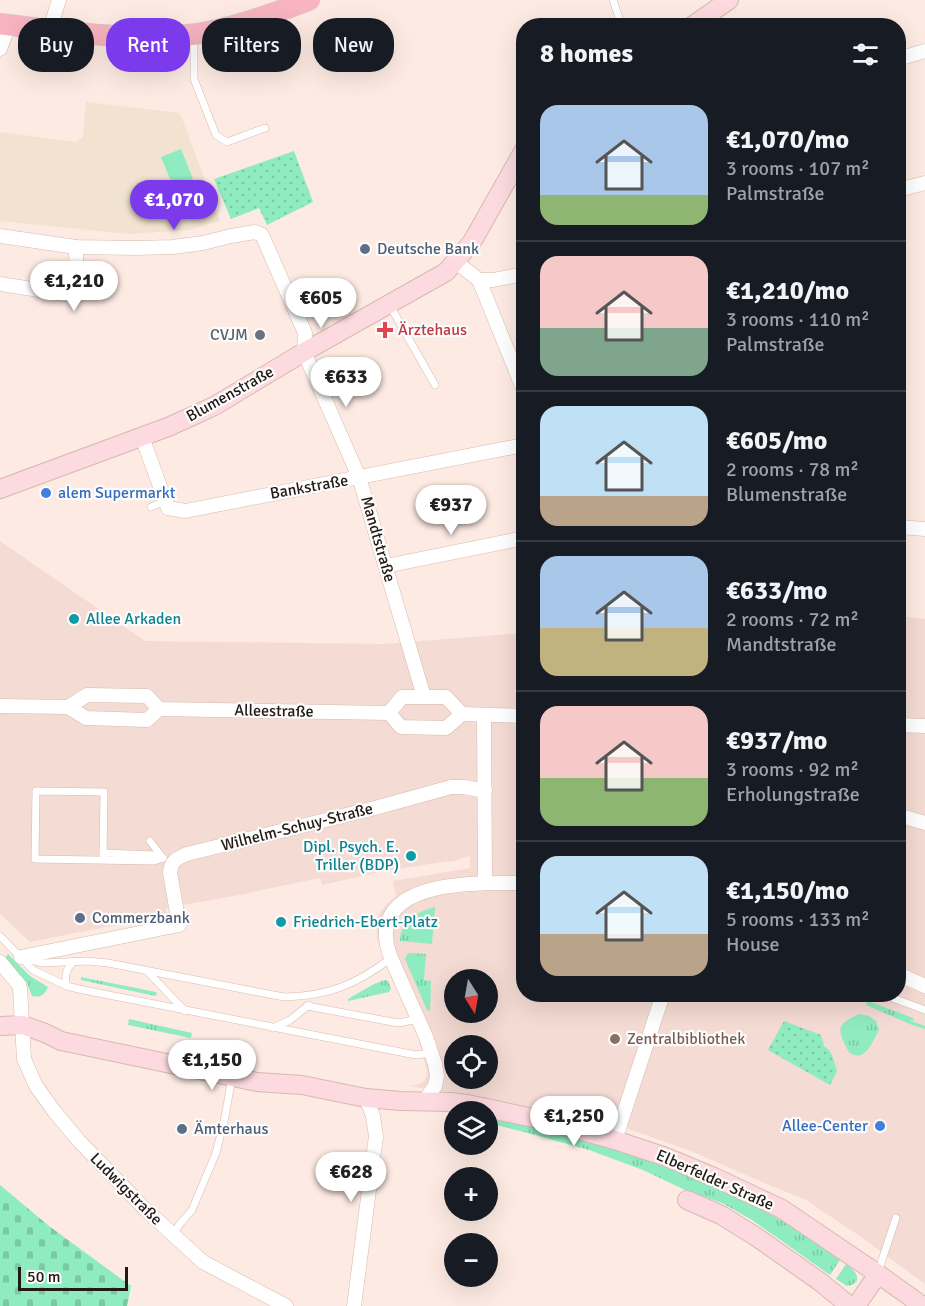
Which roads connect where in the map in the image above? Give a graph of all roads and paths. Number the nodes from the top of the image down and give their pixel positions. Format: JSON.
{"nodes":[{"id":1,"x":59,"y":0,"type":"edge"},
{"id":2,"x":309,"y":0,"type":"edge"},
{"id":3,"x":613,"y":0,"type":"edge"},
{"id":4,"x":729,"y":0,"type":"edge"},
{"id":5,"x":54,"y":18,"type":"edge"},
{"id":6,"x":619,"y":18,"type":"dead end"},
{"id":7,"x":703,"y":18,"type":"edge"},
{"id":8,"x":5,"y":25,"type":"edge"},
{"id":9,"x":94,"y":33,"type":"edge"},
{"id":10,"x":194,"y":34,"type":"junction"},
{"id":11,"x":0,"y":49,"type":"edge"},
{"id":12,"x":925,"y":51,"type":"edge"},
{"id":13,"x":906,"y":57,"type":"edge"},
{"id":14,"x":264,"y":128,"type":"dead end"},
{"id":15,"x":516,"y":164,"type":"edge"},
{"id":16,"x":925,"y":183,"type":"edge"},
{"id":17,"x":906,"y":187,"type":"edge"},
{"id":18,"x":0,"y":236,"type":"edge"},
{"id":19,"x":76,"y":247,"type":"junction"},
{"id":20,"x":456,"y":262,"type":"junction"},
{"id":21,"x":516,"y":276,"type":"edge"},
{"id":22,"x":479,"y":280,"type":"junction"},
{"id":23,"x":0,"y":285,"type":"edge"},
{"id":24,"x":389,"y":304,"type":"junction"},
{"id":25,"x":304,"y":352,"type":"junction"},
{"id":26,"x":516,"y":371,"type":"edge"},
{"id":27,"x":435,"y":385,"type":"dead end"},
{"id":28,"x":142,"y":437,"type":"junction"},
{"id":29,"x":516,"y":447,"type":"edge"},
{"id":30,"x":359,"y":477,"type":"junction"},
{"id":31,"x":0,"y":489,"type":"edge"},
{"id":32,"x":166,"y":504,"type":"junction"},
{"id":33,"x":151,"y":507,"type":"dead end"},
{"id":34,"x":906,"y":528,"type":"edge"},
{"id":35,"x":925,"y":529,"type":"edge"},
{"id":36,"x":516,"y":540,"type":"edge"},
{"id":37,"x":386,"y":566,"type":"junction"},
{"id":38,"x":424,"y":697,"type":"junction"},
{"id":39,"x":0,"y":706,"type":"edge"},
{"id":40,"x":68,"y":707,"type":"junction"},
{"id":41,"x":159,"y":709,"type":"junction"},
{"id":42,"x":389,"y":713,"type":"junction"},
{"id":43,"x":462,"y":714,"type":"junction"},
{"id":44,"x":484,"y":715,"type":"junction"},
{"id":45,"x":516,"y":716,"type":"edge"},
{"id":46,"x":906,"y":725,"type":"edge"},
{"id":47,"x":925,"y":726,"type":"edge"},
{"id":48,"x":485,"y":788,"type":"junction"},
{"id":49,"x":906,"y":817,"type":"edge"},
{"id":50,"x":925,"y":823,"type":"edge"},
{"id":51,"x":150,"y":842,"type":"dead end"},
{"id":52,"x":103,"y":856,"type":"junction"},
{"id":53,"x":167,"y":862,"type":"junction"},
{"id":54,"x":485,"y":883,"type":"junction"},
{"id":55,"x":516,"y":883,"type":"edge"},
{"id":56,"x":0,"y":936,"type":"edge"},
{"id":57,"x":21,"y":957,"type":"junction"},
{"id":58,"x":391,"y":958,"type":"junction"},
{"id":59,"x":0,"y":962,"type":"edge"},
{"id":60,"x":73,"y":962,"type":"junction"},
{"id":61,"x":146,"y":970,"type":"junction"},
{"id":62,"x":906,"y":978,"type":"edge"},
{"id":63,"x":67,"y":986,"type":"junction"},
{"id":64,"x":925,"y":986,"type":"edge"},
{"id":65,"x":316,"y":995,"type":"junction"},
{"id":66,"x":660,"y":1002,"type":"edge"},
{"id":67,"x":904,"y":1002,"type":"edge"},
{"id":68,"x":307,"y":1006,"type":"junction"},
{"id":69,"x":925,"y":1010,"type":"edge"},
{"id":70,"x":186,"y":1011,"type":"junction"},
{"id":71,"x":418,"y":1018,"type":"junction"},
{"id":72,"x":23,"y":1025,"type":"junction"},
{"id":73,"x":0,"y":1026,"type":"edge"},
{"id":74,"x":273,"y":1028,"type":"junction"},
{"id":75,"x":432,"y":1053,"type":"junction"},
{"id":76,"x":232,"y":1077,"type":"junction"},
{"id":77,"x":366,"y":1098,"type":"junction"},
{"id":78,"x":424,"y":1101,"type":"junction"},
{"id":79,"x":615,"y":1140,"type":"junction"},
{"id":80,"x":687,"y":1200,"type":"dead end"},
{"id":81,"x":897,"y":1219,"type":"dead end"},
{"id":82,"x":173,"y":1236,"type":"junction"},
{"id":83,"x":878,"y":1274,"type":"junction"},
{"id":84,"x":286,"y":1306,"type":"edge"},
{"id":85,"x":354,"y":1306,"type":"edge"},
{"id":86,"x":850,"y":1306,"type":"edge"},
{"id":87,"x":856,"y":1306,"type":"edge"},
{"id":88,"x":923,"y":1306,"type":"edge"}],
"edges":[{"from":1,"to":5,"type":"street"},
{"from":2,"to":10,"type":"main road"},
{"from":3,"to":6,"type":"lane"},
{"from":4,"to":7,"type":"main road"},
{"from":8,"to":11,"type":"street"},
{"from":9,"to":10,"type":"main road"},
{"from":10,"to":14,"type":"lane"},
{"from":12,"to":13,"type":"street"},
{"from":15,"to":20,"type":"main road","name":"Blumenstraße"},
{"from":16,"to":17,"type":"street"},
{"from":18,"to":19,"type":"street"},
{"from":19,"to":23,"type":"street"},
{"from":19,"to":25,"type":"street","name":"Mandtstraße"},
{"from":20,"to":22,"type":"street"},
{"from":20,"to":24,"type":"main road","name":"Blumenstraße"},
{"from":21,"to":22,"type":"street"},
{"from":22,"to":26,"type":"street"},
{"from":24,"to":25,"type":"main road","name":"Blumenstraße"},
{"from":24,"to":27,"type":"lane"},
{"from":25,"to":28,"type":"main road","name":"Blumenstraße"},
{"from":25,"to":30,"type":"street","name":"Mandtstraße"},
{"from":28,"to":31,"type":"main road","name":"Blumenstraße"},
{"from":28,"to":32,"type":"street"},
{"from":29,"to":30,"type":"street","name":"Bankstraße"},
{"from":30,"to":32,"type":"street","name":"Bankstraße"},
{"from":30,"to":37,"type":"street","name":"Mandtstraße"},
{"from":32,"to":33,"type":"lane"},
{"from":34,"to":35,"type":"street"},
{"from":36,"to":37,"type":"street"},
{"from":37,"to":38,"type":"street","name":"Mandtstraße"},
{"from":38,"to":42,"type":"street"},
{"from":38,"to":43,"type":"street"},
{"from":39,"to":40,"type":"street","name":"Alleestraße"},
{"from":40,"to":41,"type":"street","name":"Alleestraße"},
{"from":40,"to":41,"type":"street","name":"Alleestraße"},
{"from":41,"to":42,"type":"street","name":"Alleestraße"},
{"from":42,"to":43,"type":"street"},
{"from":43,"to":44,"type":"street"},
{"from":44,"to":45,"type":"street"},
{"from":44,"to":48,"type":"street"},
{"from":46,"to":47,"type":"street"},
{"from":48,"to":53,"type":"street","name":"Wilhelm-Schuy-Straße"},
{"from":48,"to":54,"type":"street"},
{"from":49,"to":50,"type":"street"},
{"from":51,"to":53,"type":"lane"},
{"from":52,"to":52,"type":"lane"},
{"from":52,"to":53,"type":"lane"},
{"from":53,"to":57,"type":"street"},
{"from":54,"to":55,"type":"street"},
{"from":54,"to":58,"type":"street"},
{"from":56,"to":57,"type":"lane"},
{"from":57,"to":60,"type":"lane"},
{"from":57,"to":63,"type":"lane"},
{"from":58,"to":65,"type":"lane"},
{"from":58,"to":71,"type":"street"},
{"from":59,"to":72,"type":"street"},
{"from":60,"to":61,"type":"lane"},
{"from":60,"to":63,"type":"lane"},
{"from":61,"to":65,"type":"lane"},
{"from":61,"to":70,"type":"lane"},
{"from":62,"to":64,"type":"street"},
{"from":63,"to":70,"type":"lane"},
{"from":65,"to":68,"type":"lane"},
{"from":66,"to":79,"type":"street"},
{"from":67,"to":69,"type":"lane"},
{"from":68,"to":71,"type":"lane"},
{"from":68,"to":74,"type":"lane"},
{"from":70,"to":74,"type":"lane"},
{"from":71,"to":75,"type":"street"},
{"from":72,"to":73,"type":"main road"},
{"from":72,"to":76,"type":"main road","name":"Elberfelder Straße"},
{"from":72,"to":82,"type":"street","name":"Ludwigstraße"},
{"from":74,"to":75,"type":"lane"},
{"from":75,"to":78,"type":"street"},
{"from":76,"to":77,"type":"main road","name":"Elberfelder Straße"},
{"from":76,"to":82,"type":"lane"},
{"from":77,"to":78,"type":"main road","name":"Elberfelder Straße"},
{"from":77,"to":85,"type":"street"},
{"from":78,"to":79,"type":"main road","name":"Elberfelder Straße"},
{"from":79,"to":83,"type":"main road","name":"Elberfelder Straße"},
{"from":80,"to":86,"type":"main road","name":"Elberfelder Straße"},
{"from":81,"to":83,"type":"lane"},
{"from":82,"to":84,"type":"street","name":"Ludwigstraße"},
{"from":83,"to":87,"type":"main road"},
{"from":83,"to":88,"type":"main road","name":"Elberfelder Straße"}]}
